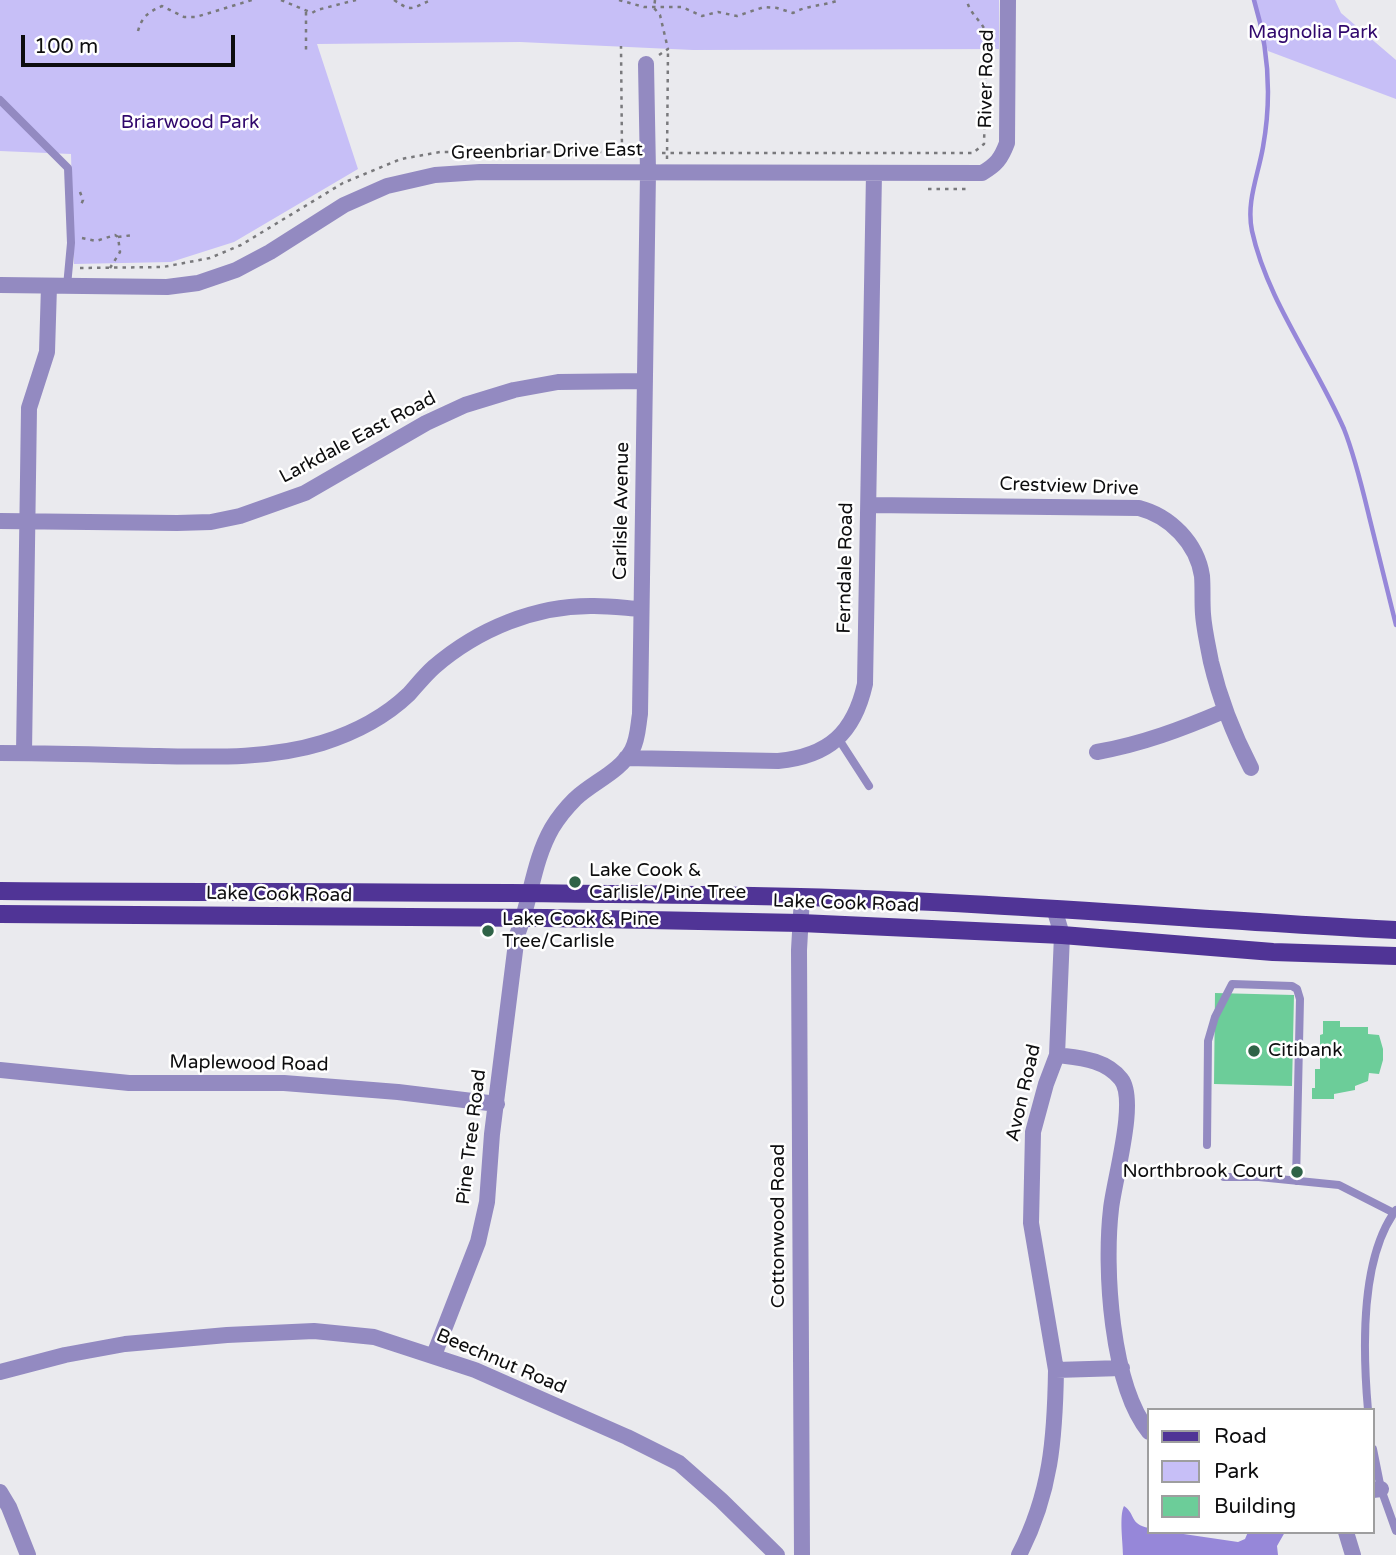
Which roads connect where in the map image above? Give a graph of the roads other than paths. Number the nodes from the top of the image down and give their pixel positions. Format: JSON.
{"nodes":[{"id":1,"x":1008,"y":0,"type":"edge"},
{"id":2,"x":646,"y":64,"type":"road end"},
{"id":3,"x":0,"y":100,"type":"edge"},
{"id":4,"x":1002,"y":158,"type":"joint"},
{"id":5,"x":648,"y":172,"type":"junction"},
{"id":6,"x":874,"y":173,"type":"junction"},
{"id":7,"x":0,"y":285,"type":"edge"},
{"id":8,"x":49,"y":286,"type":"junction"},
{"id":9,"x":67,"y":286,"type":"junction"},
{"id":10,"x":645,"y":382,"type":"junction"},
{"id":11,"x":869,"y":505,"type":"junction"},
{"id":12,"x":0,"y":521,"type":"edge"},
{"id":13,"x":27,"y":521,"type":"junction"},
{"id":14,"x":641,"y":609,"type":"junction"},
{"id":15,"x":1224,"y":711,"type":"junction"},
{"id":16,"x":838,"y":738,"type":"junction"},
{"id":17,"x":1097,"y":752,"type":"dead end"},
{"id":18,"x":0,"y":753,"type":"edge"},
{"id":19,"x":24,"y":753,"type":"junction"},
{"id":20,"x":626,"y":758,"type":"junction"},
{"id":21,"x":1251,"y":768,"type":"dead end"},
{"id":22,"x":869,"y":786,"type":"dead end"},
{"id":23,"x":0,"y":891,"type":"edge"},
{"id":24,"x":530,"y":894,"type":"junction"},
{"id":25,"x":802,"y":897,"type":"junction"},
{"id":26,"x":1054,"y":908,"type":"junction"},
{"id":27,"x":0,"y":914,"type":"edge"},
{"id":28,"x":524,"y":918,"type":"junction"},
{"id":29,"x":801,"y":923,"type":"junction"},
{"id":30,"x":1396,"y":930,"type":"edge"},
{"id":31,"x":1062,"y":935,"type":"junction"},
{"id":32,"x":1396,"y":956,"type":"edge"},
{"id":33,"x":1058,"y":1055,"type":"junction"},
{"id":34,"x":0,"y":1070,"type":"edge"},
{"id":35,"x":497,"y":1104,"type":"junction"},
{"id":36,"x":1207,"y":1145,"type":"dead end"},
{"id":37,"x":1224,"y":1177,"type":"dead end"},
{"id":38,"x":1296,"y":1181,"type":"junction"},
{"id":39,"x":1395,"y":1212,"type":"edge"},
{"id":40,"x":434,"y":1355,"type":"junction"},
{"id":41,"x":1122,"y":1368,"type":"junction"},
{"id":42,"x":1056,"y":1370,"type":"junction"},
{"id":43,"x":0,"y":1372,"type":"edge"},
{"id":44,"x":1368,"y":1408,"type":"edge"},
{"id":45,"x":1148,"y":1430,"type":"edge"},
{"id":46,"x":1375,"y":1470,"type":"edge"},
{"id":47,"x":1377,"y":1490,"type":"edge"},
{"id":48,"x":0,"y":1492,"type":"edge"},
{"id":49,"x":1396,"y":1531,"type":"edge"},
{"id":50,"x":1347,"y":1534,"type":"edge"},
{"id":51,"x":28,"y":1555,"type":"edge"},
{"id":52,"x":777,"y":1555,"type":"edge"},
{"id":53,"x":802,"y":1555,"type":"edge"},
{"id":54,"x":1019,"y":1555,"type":"edge"},
{"id":55,"x":1353,"y":1555,"type":"edge"}],
"edges":[{"from":1,"to":4,"type":"street","name":"River Road"},
{"from":2,"to":5,"type":"street","name":"Carlisle Avenue"},
{"from":3,"to":9,"type":"lane"},
{"from":4,"to":6,"type":"street","name":"Greenbriar Drive East"},
{"from":5,"to":6,"type":"street","name":"Greenbriar Drive East"},
{"from":5,"to":9,"type":"street","name":"Greenbriar Drive East"},
{"from":5,"to":10,"type":"street","name":"Carlisle Avenue"},
{"from":6,"to":11,"type":"street","name":"Ferndale Road"},
{"from":7,"to":8,"type":"street","name":"Greenbriar Drive East"},
{"from":8,"to":9,"type":"street","name":"Greenbriar Drive East"},
{"from":8,"to":13,"type":"street"},
{"from":10,"to":13,"type":"street","name":"Larkdale East Road"},
{"from":10,"to":14,"type":"street","name":"Carlisle Avenue"},
{"from":11,"to":15,"type":"street","name":"Crestview Drive"},
{"from":11,"to":16,"type":"street","name":"Ferndale Road"},
{"from":12,"to":13,"type":"street","name":"Larkdale East Road"},
{"from":13,"to":19,"type":"street"},
{"from":14,"to":19,"type":"street"},
{"from":14,"to":20,"type":"street","name":"Carlisle Avenue"},
{"from":15,"to":17,"type":"street"},
{"from":15,"to":21,"type":"street","name":"Crestview Drive"},
{"from":16,"to":20,"type":"street","name":"Ferndale Road"},
{"from":16,"to":22,"type":"lane"},
{"from":18,"to":19,"type":"street"},
{"from":20,"to":24,"type":"street","name":"Carlisle Avenue"},
{"from":23,"to":24,"type":"main road","name":"Lake Cook Road"},
{"from":24,"to":25,"type":"main road","name":"Lake Cook Road"},
{"from":24,"to":28,"type":"street","name":"Carlisle Avenue"},
{"from":25,"to":26,"type":"main road","name":"Lake Cook Road"},
{"from":25,"to":29,"type":"street","name":"Cottonwood Road"},
{"from":26,"to":30,"type":"main road","name":"Lake Cook Road"},
{"from":26,"to":31,"type":"street","name":"Avon Road"},
{"from":27,"to":28,"type":"main road","name":"Lake Cook Road"},
{"from":28,"to":29,"type":"main road","name":"Lake Cook Road"},
{"from":28,"to":35,"type":"street","name":"Pine Tree Road"},
{"from":29,"to":31,"type":"main road","name":"Lake Cook Road"},
{"from":29,"to":53,"type":"street","name":"Cottonwood Road"},
{"from":31,"to":32,"type":"main road","name":"Lake Cook Road"},
{"from":31,"to":33,"type":"street","name":"Avon Road"},
{"from":33,"to":41,"type":"street"},
{"from":33,"to":42,"type":"street","name":"Avon Road"},
{"from":34,"to":35,"type":"street","name":"Maplewood Road"},
{"from":35,"to":40,"type":"street","name":"Pine Tree Road"},
{"from":36,"to":38,"type":"lane"},
{"from":37,"to":38,"type":"lane"},
{"from":38,"to":39,"type":"lane"},
{"from":39,"to":44,"type":"lane"},
{"from":40,"to":43,"type":"street","name":"Beechnut Road"},
{"from":40,"to":52,"type":"street","name":"Beechnut Road"},
{"from":41,"to":42,"type":"street"},
{"from":41,"to":45,"type":"street"},
{"from":42,"to":54,"type":"street","name":"Avon Road"},
{"from":46,"to":47,"type":"lane"},
{"from":47,"to":49,"type":"lane"},
{"from":48,"to":51,"type":"street"},
{"from":50,"to":55,"type":"street"}]}
